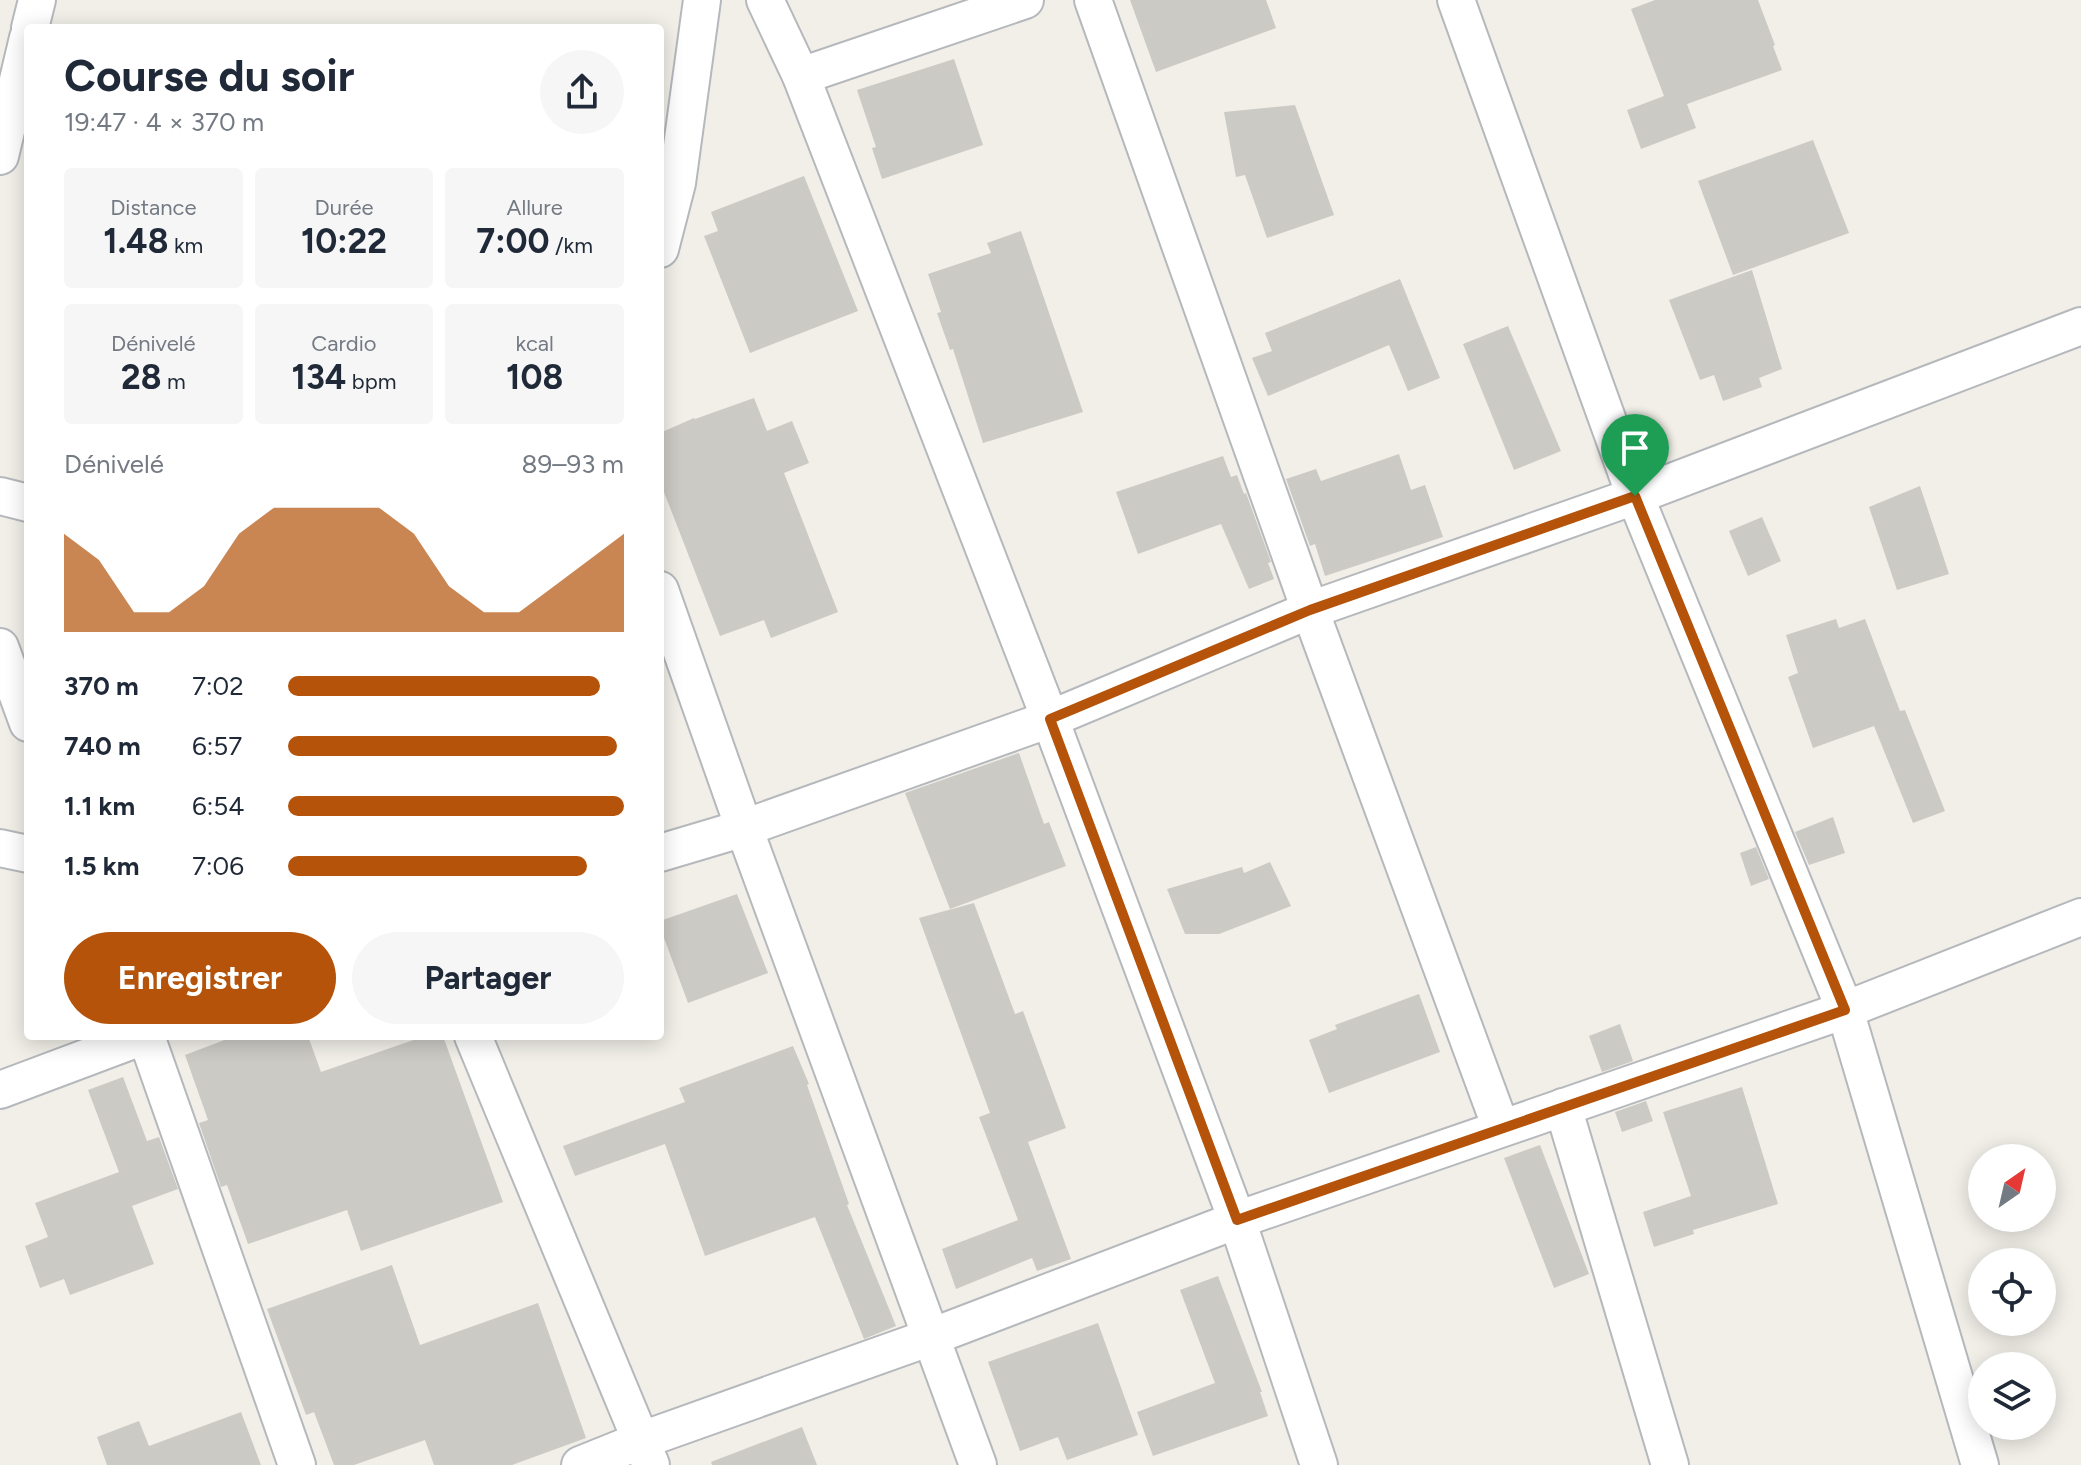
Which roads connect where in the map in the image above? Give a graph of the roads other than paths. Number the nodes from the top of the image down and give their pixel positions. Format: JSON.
{"nodes":[{"id":1,"x":37,"y":0,"type":"edge"},
{"id":2,"x":702,"y":0,"type":"edge"},
{"id":3,"x":765,"y":0,"type":"edge"},
{"id":4,"x":1025,"y":0,"type":"edge"},
{"id":5,"x":1093,"y":0,"type":"edge"},
{"id":6,"x":1456,"y":0,"type":"edge"},
{"id":7,"x":31,"y":24,"type":"edge"},
{"id":8,"x":24,"y":66,"type":"edge"},
{"id":9,"x":801,"y":76,"type":"junction"},
{"id":10,"x":0,"y":156,"type":"edge"},
{"id":11,"x":668,"y":182,"type":"edge"},
{"id":12,"x":664,"y":216,"type":"edge"},
{"id":13,"x":2081,"y":326,"type":"edge"},
{"id":14,"x":0,"y":496,"type":"edge"},
{"id":15,"x":1635,"y":496,"type":"junction"},
{"id":16,"x":24,"y":502,"type":"edge"},
{"id":17,"x":664,"y":601,"type":"edge"},
{"id":18,"x":1310,"y":610,"type":"junction"},
{"id":19,"x":0,"y":647,"type":"edge"},
{"id":20,"x":24,"y":712,"type":"edge"},
{"id":21,"x":1050,"y":719,"type":"junction"},
{"id":22,"x":744,"y":828,"type":"junction"},
{"id":23,"x":0,"y":848,"type":"edge"},
{"id":24,"x":664,"y":852,"type":"edge"},
{"id":25,"x":24,"y":853,"type":"edge"},
{"id":26,"x":2081,"y":917,"type":"edge"},
{"id":27,"x":1845,"y":1010,"type":"junction"},
{"id":28,"x":134,"y":1040,"type":"edge"},
{"id":29,"x":146,"y":1040,"type":"edge"},
{"id":30,"x":475,"y":1040,"type":"edge"},
{"id":31,"x":0,"y":1090,"type":"edge"},
{"id":32,"x":1563,"y":1107,"type":"junction"},
{"id":33,"x":1501,"y":1128,"type":"junction"},
{"id":34,"x":1237,"y":1220,"type":"junction"},
{"id":35,"x":931,"y":1337,"type":"junction"},
{"id":36,"x":647,"y":1452,"type":"edge"},
{"id":37,"x":297,"y":1465,"type":"edge"},
{"id":38,"x":580,"y":1465,"type":"edge"},
{"id":39,"x":978,"y":1465,"type":"edge"},
{"id":40,"x":1319,"y":1465,"type":"edge"},
{"id":41,"x":1670,"y":1465,"type":"edge"},
{"id":42,"x":1980,"y":1465,"type":"edge"}],
"edges":[{"from":1,"to":7,"type":"street"},
{"from":2,"to":11,"type":"street"},
{"from":3,"to":9,"type":"street"},
{"from":4,"to":9,"type":"street"},
{"from":5,"to":18,"type":"street"},
{"from":6,"to":15,"type":"street"},
{"from":8,"to":10,"type":"street"},
{"from":9,"to":21,"type":"street"},
{"from":11,"to":12,"type":"street"},
{"from":13,"to":15,"type":"street"},
{"from":14,"to":16,"type":"street"},
{"from":15,"to":18,"type":"street"},
{"from":15,"to":27,"type":"street"},
{"from":17,"to":22,"type":"street"},
{"from":18,"to":21,"type":"street"},
{"from":18,"to":33,"type":"street"},
{"from":19,"to":20,"type":"street"},
{"from":21,"to":22,"type":"street"},
{"from":21,"to":34,"type":"street"},
{"from":22,"to":24,"type":"street"},
{"from":22,"to":35,"type":"street"},
{"from":23,"to":25,"type":"street"},
{"from":26,"to":27,"type":"street"},
{"from":27,"to":32,"type":"street"},
{"from":27,"to":42,"type":"street"},
{"from":28,"to":31,"type":"street"},
{"from":29,"to":37,"type":"street"},
{"from":30,"to":36,"type":"street"},
{"from":32,"to":33,"type":"street"},
{"from":32,"to":41,"type":"street"},
{"from":33,"to":34,"type":"street"},
{"from":34,"to":35,"type":"street"},
{"from":34,"to":40,"type":"street"},
{"from":35,"to":36,"type":"street"},
{"from":35,"to":39,"type":"street"},
{"from":36,"to":38,"type":"street"}]}
